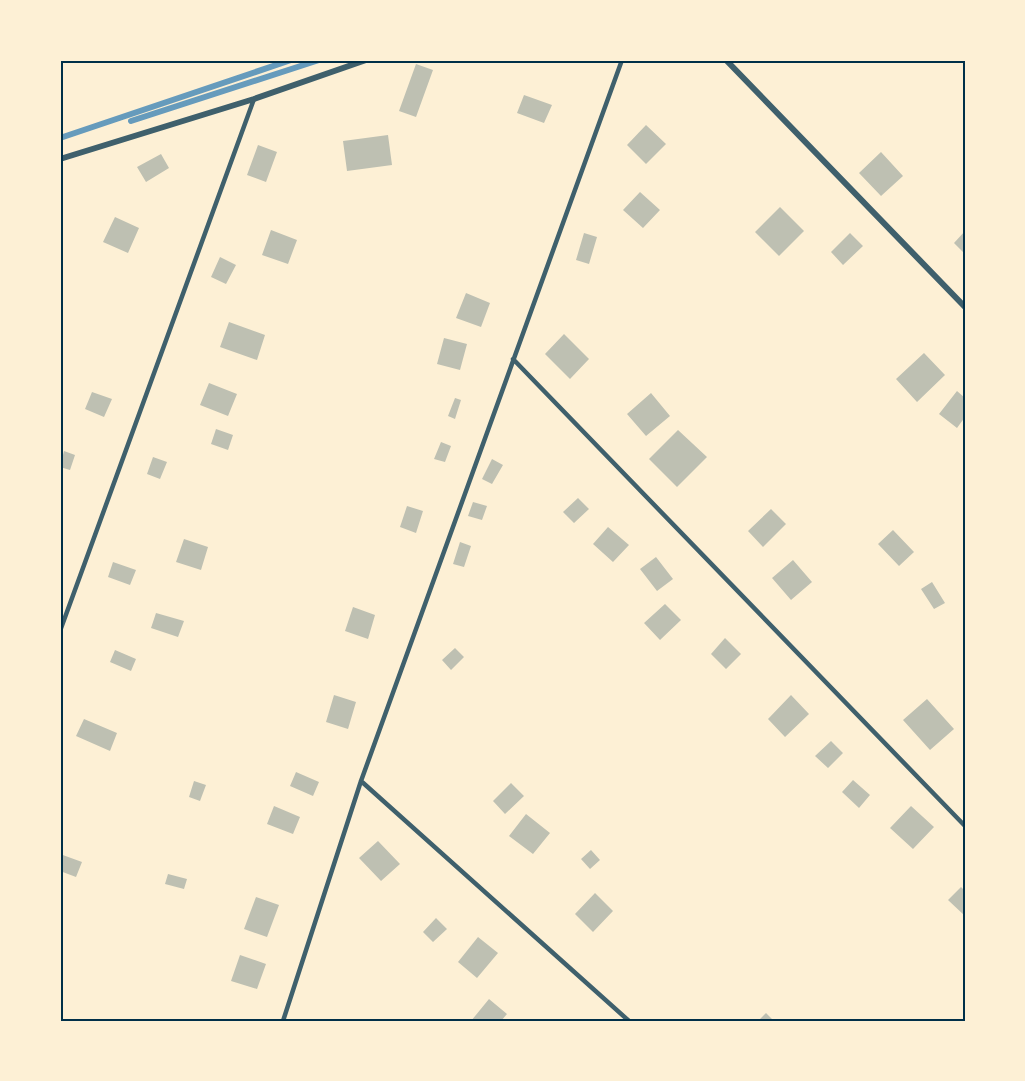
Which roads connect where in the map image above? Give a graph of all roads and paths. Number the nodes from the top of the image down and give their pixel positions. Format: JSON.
{"nodes":[{"id":1,"x":366,"y":60,"type":"edge"},
{"id":2,"x":622,"y":60,"type":"edge"},
{"id":3,"x":726,"y":60,"type":"edge"},
{"id":4,"x":254,"y":99,"type":"junction"},
{"id":5,"x":60,"y":159,"type":"edge"},
{"id":6,"x":965,"y":307,"type":"edge"},
{"id":7,"x":513,"y":358,"type":"junction"},
{"id":8,"x":60,"y":632,"type":"edge"},
{"id":9,"x":361,"y":781,"type":"junction"},
{"id":10,"x":965,"y":825,"type":"edge"},
{"id":11,"x":283,"y":1021,"type":"edge"},
{"id":12,"x":629,"y":1021,"type":"edge"}],
"edges":[{"from":1,"to":4,"type":"street"},
{"from":2,"to":7,"type":"lane"},
{"from":3,"to":6,"type":"street"},
{"from":4,"to":5,"type":"street"},
{"from":4,"to":8,"type":"lane"},
{"from":7,"to":9,"type":"lane"},
{"from":7,"to":10,"type":"lane"},
{"from":9,"to":11,"type":"lane"},
{"from":9,"to":12,"type":"lane"}]}
